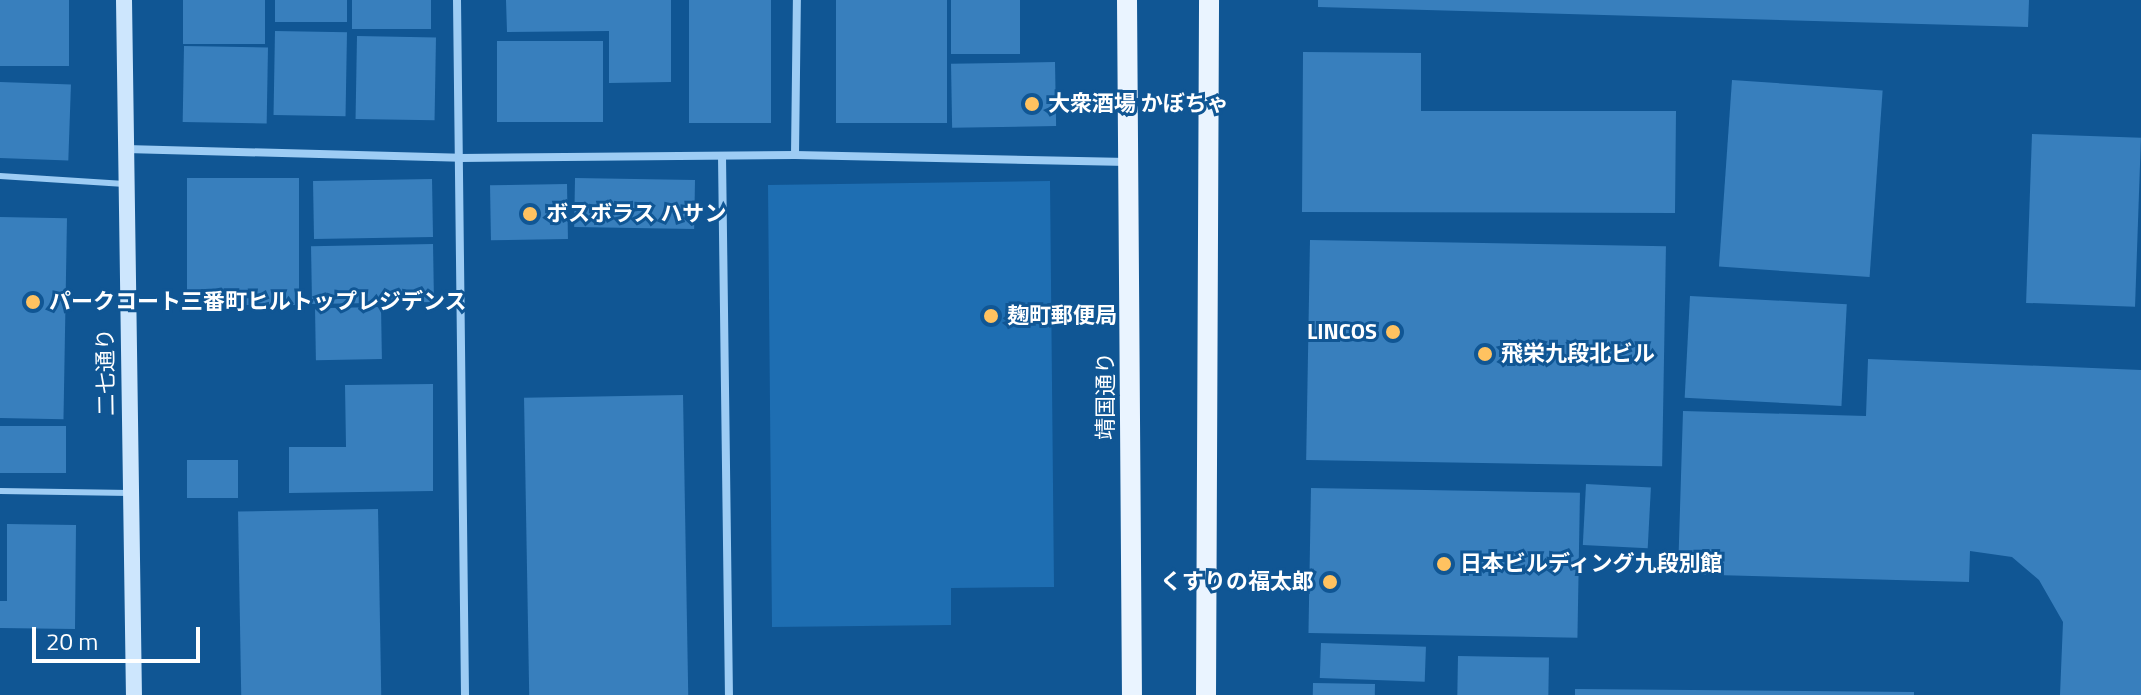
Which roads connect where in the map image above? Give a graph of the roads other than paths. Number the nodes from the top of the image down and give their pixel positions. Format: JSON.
{"nodes":[{"id":1,"x":124,"y":0,"type":"edge"},
{"id":2,"x":457,"y":0,"type":"edge"},
{"id":3,"x":797,"y":0,"type":"edge"},
{"id":4,"x":1127,"y":0,"type":"edge"},
{"id":5,"x":1209,"y":0,"type":"edge"},
{"id":6,"x":125,"y":149,"type":"junction"},
{"id":7,"x":795,"y":155,"type":"junction"},
{"id":8,"x":722,"y":156,"type":"junction"},
{"id":9,"x":460,"y":158,"type":"junction"},
{"id":10,"x":1128,"y":162,"type":"junction"},
{"id":11,"x":0,"y":176,"type":"edge"},
{"id":12,"x":125,"y":184,"type":"junction"},
{"id":13,"x":0,"y":491,"type":"edge"},
{"id":14,"x":130,"y":493,"type":"junction"},
{"id":15,"x":134,"y":695,"type":"edge"},
{"id":16,"x":465,"y":695,"type":"edge"},
{"id":17,"x":729,"y":695,"type":"edge"},
{"id":18,"x":1132,"y":695,"type":"edge"},
{"id":19,"x":1206,"y":695,"type":"edge"}],
"edges":[{"from":1,"to":6,"type":"street","name":"二七通り"},
{"from":2,"to":9,"type":"street"},
{"from":3,"to":7,"type":"street"},
{"from":4,"to":10,"type":"main road","name":"靖国通り"},
{"from":5,"to":19,"type":"main road"},
{"from":6,"to":9,"type":"street"},
{"from":6,"to":12,"type":"street","name":"二七通り"},
{"from":7,"to":8,"type":"street"},
{"from":7,"to":10,"type":"street"},
{"from":8,"to":9,"type":"street"},
{"from":8,"to":17,"type":"street"},
{"from":9,"to":16,"type":"street"},
{"from":10,"to":18,"type":"main road","name":"靖国通り"},
{"from":11,"to":12,"type":"lane"},
{"from":12,"to":14,"type":"street","name":"二七通り"},
{"from":13,"to":14,"type":"lane"},
{"from":14,"to":15,"type":"street","name":"二七通り"}]}
